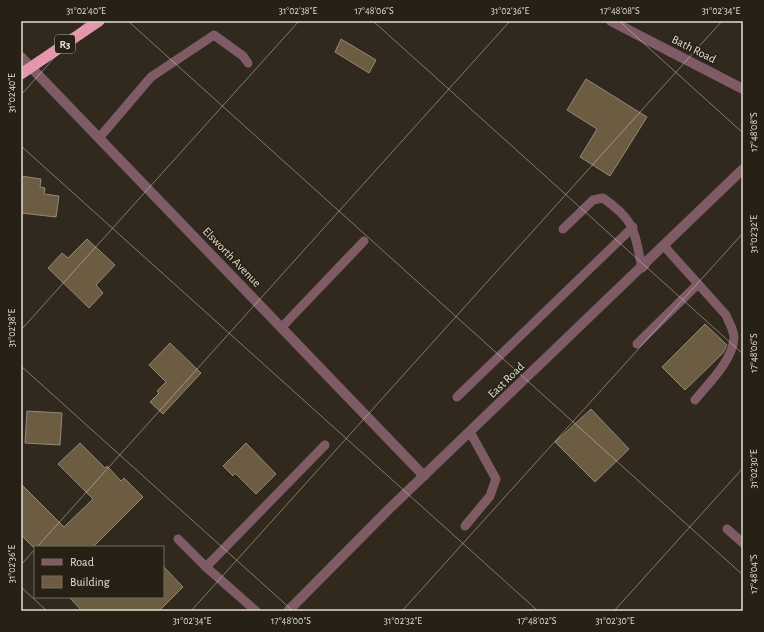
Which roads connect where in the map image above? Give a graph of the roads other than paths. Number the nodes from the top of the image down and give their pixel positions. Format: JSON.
{"nodes":[{"id":1,"x":99,"y":21,"type":"edge"},
{"id":2,"x":611,"y":21,"type":"edge"},
{"id":3,"x":21,"y":57,"type":"edge"},
{"id":4,"x":248,"y":63,"type":"dead end"},
{"id":5,"x":31,"y":67,"type":"junction"},
{"id":6,"x":21,"y":74,"type":"edge"},
{"id":7,"x":743,"y":89,"type":"edge"},
{"id":8,"x":99,"y":138,"type":"junction"},
{"id":9,"x":743,"y":169,"type":"edge"},
{"id":10,"x":634,"y":227,"type":"junction"},
{"id":11,"x":563,"y":228,"type":"dead end"},
{"id":12,"x":364,"y":241,"type":"dead end"},
{"id":13,"x":664,"y":246,"type":"junction"},
{"id":14,"x":642,"y":268,"type":"junction"},
{"id":15,"x":698,"y":284,"type":"junction"},
{"id":16,"x":281,"y":328,"type":"junction"},
{"id":17,"x":637,"y":344,"type":"dead end"},
{"id":18,"x":457,"y":397,"type":"dead end"},
{"id":19,"x":695,"y":400,"type":"dead end"},
{"id":20,"x":470,"y":432,"type":"junction"},
{"id":21,"x":325,"y":445,"type":"dead end"},
{"id":22,"x":424,"y":476,"type":"junction"},
{"id":23,"x":465,"y":526,"type":"dead end"},
{"id":24,"x":727,"y":529,"type":"dead end"},
{"id":25,"x":178,"y":539,"type":"dead end"},
{"id":26,"x":743,"y":543,"type":"edge"},
{"id":27,"x":206,"y":567,"type":"junction"},
{"id":28,"x":256,"y":611,"type":"edge"},
{"id":29,"x":288,"y":611,"type":"edge"}],
"edges":[{"from":1,"to":5,"type":"highway","number":"R3"},
{"from":2,"to":7,"type":"street","name":"Bath Road"},
{"from":3,"to":5,"type":"street","name":"Elsworth Avenue"},
{"from":4,"to":8,"type":"lane"},
{"from":5,"to":6,"type":"highway","number":"R3"},
{"from":5,"to":8,"type":"street","name":"Elsworth Avenue"},
{"from":8,"to":16,"type":"street","name":"Elsworth Avenue"},
{"from":9,"to":13,"type":"street","name":"East Road"},
{"from":9,"to":14,"type":"lane"},
{"from":10,"to":11,"type":"lane"},
{"from":10,"to":14,"type":"lane"},
{"from":10,"to":18,"type":"lane"},
{"from":12,"to":16,"type":"lane"},
{"from":13,"to":14,"type":"street","name":"East Road"},
{"from":13,"to":15,"type":"lane"},
{"from":14,"to":20,"type":"street","name":"East Road"},
{"from":15,"to":17,"type":"lane"},
{"from":15,"to":19,"type":"lane"},
{"from":16,"to":22,"type":"street","name":"Elsworth Avenue"},
{"from":20,"to":22,"type":"street","name":"East Road"},
{"from":20,"to":23,"type":"lane"},
{"from":21,"to":27,"type":"lane"},
{"from":22,"to":29,"type":"street","name":"East Road"},
{"from":24,"to":26,"type":"lane"},
{"from":25,"to":27,"type":"lane"},
{"from":27,"to":28,"type":"lane"}]}
